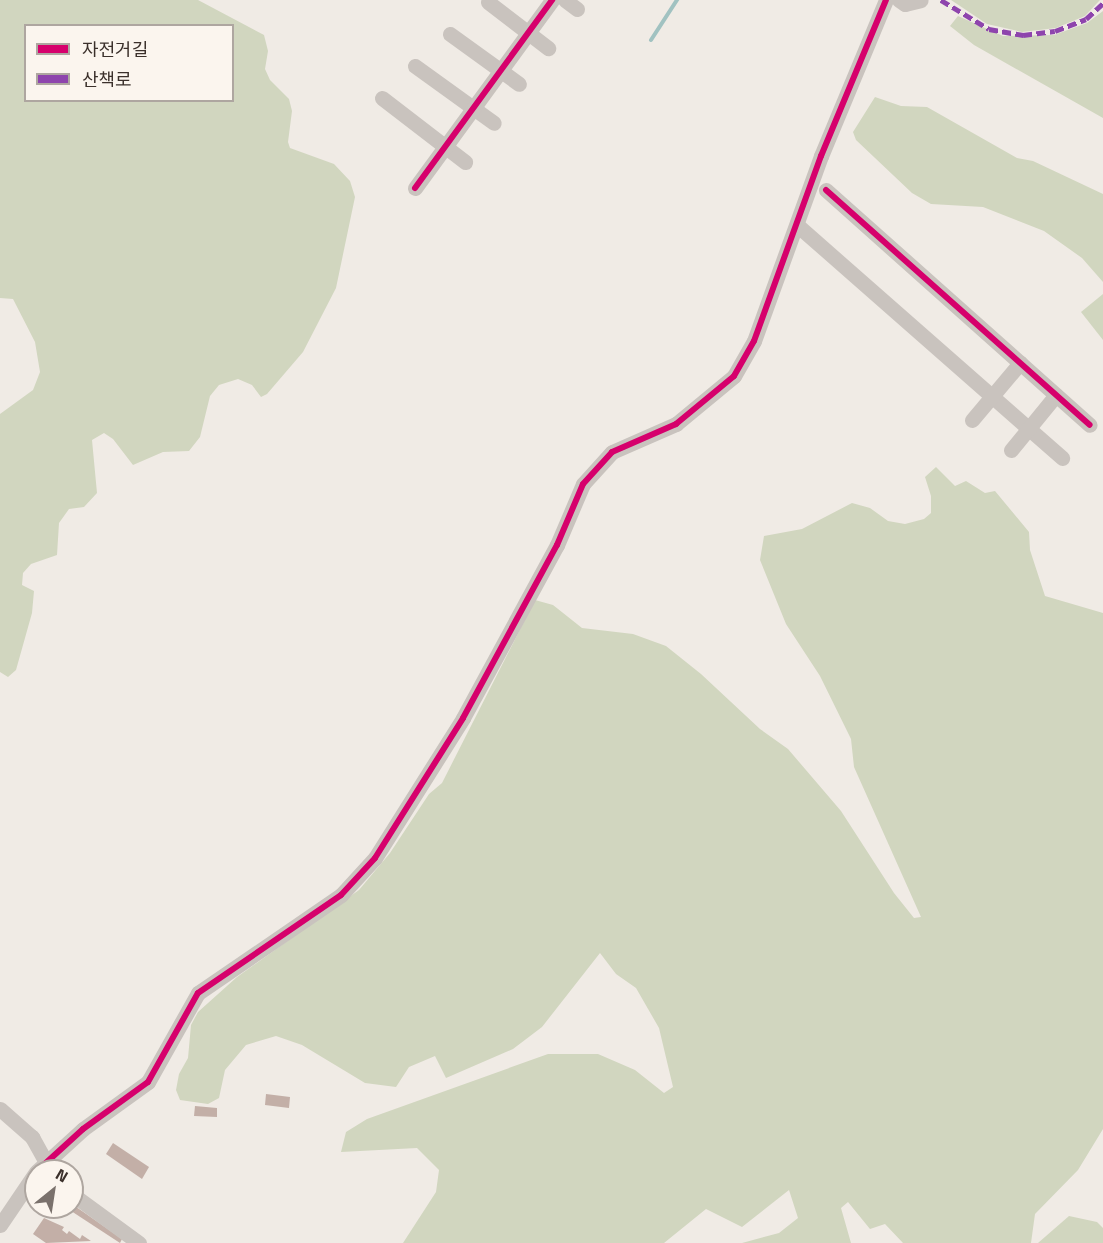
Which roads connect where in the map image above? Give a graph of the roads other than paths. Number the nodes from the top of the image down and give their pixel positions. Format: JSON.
{"nodes":[{"id":1,"x":552,"y":0,"type":"edge"},
{"id":2,"x":886,"y":0,"type":"edge"},
{"id":3,"x":899,"y":0,"type":"edge"},
{"id":4,"x":921,"y":0,"type":"edge"},
{"id":5,"x":488,"y":3,"type":"dead end"},
{"id":6,"x":528,"y":33,"type":"junction"},
{"id":7,"x":450,"y":34,"type":"dead end"},
{"id":8,"x":548,"y":48,"type":"dead end"},
{"id":9,"x":415,"y":66,"type":"dead end"},
{"id":10,"x":500,"y":70,"type":"junction"},
{"id":11,"x":519,"y":84,"type":"dead end"},
{"id":12,"x":382,"y":98,"type":"dead end"},
{"id":13,"x":472,"y":108,"type":"junction"},
{"id":14,"x":494,"y":123,"type":"dead end"},
{"id":15,"x":444,"y":146,"type":"junction"},
{"id":16,"x":465,"y":162,"type":"dead end"},
{"id":17,"x":415,"y":188,"type":"dead end"},
{"id":18,"x":826,"y":190,"type":"dead end"},
{"id":19,"x":797,"y":225,"type":"junction"},
{"id":20,"x":1020,"y":363,"type":"junction"},
{"id":21,"x":1056,"y":395,"type":"junction"},
{"id":22,"x":992,"y":396,"type":"junction"},
{"id":23,"x":972,"y":420,"type":"dead end"},
{"id":24,"x":1090,"y":425,"type":"dead end"},
{"id":25,"x":1029,"y":429,"type":"junction"},
{"id":26,"x":1011,"y":450,"type":"dead end"},
{"id":27,"x":1062,"y":458,"type":"dead end"},
{"id":28,"x":0,"y":1109,"type":"edge"},
{"id":29,"x":40,"y":1159,"type":"edge"},
{"id":30,"x":53,"y":1159,"type":"edge"},
{"id":31,"x":24,"y":1194,"type":"edge"},
{"id":32,"x":84,"y":1203,"type":"edge"},
{"id":33,"x":0,"y":1225,"type":"edge"},
{"id":34,"x":139,"y":1243,"type":"edge"}],
"edges":[{"from":1,"to":6,"type":"street"},
{"from":2,"to":19,"type":"street"},
{"from":3,"to":4,"type":"street"},
{"from":5,"to":6,"type":"street"},
{"from":6,"to":8,"type":"street"},
{"from":6,"to":10,"type":"street"},
{"from":7,"to":10,"type":"street"},
{"from":9,"to":13,"type":"street"},
{"from":10,"to":11,"type":"street"},
{"from":10,"to":13,"type":"street"},
{"from":12,"to":15,"type":"street"},
{"from":13,"to":14,"type":"street"},
{"from":13,"to":15,"type":"street"},
{"from":15,"to":16,"type":"street"},
{"from":15,"to":17,"type":"street"},
{"from":18,"to":20,"type":"street"},
{"from":19,"to":22,"type":"street"},
{"from":19,"to":30,"type":"street"},
{"from":20,"to":21,"type":"street"},
{"from":20,"to":22,"type":"street"},
{"from":21,"to":24,"type":"street"},
{"from":21,"to":25,"type":"street"},
{"from":22,"to":23,"type":"street"},
{"from":22,"to":25,"type":"street"},
{"from":25,"to":26,"type":"street"},
{"from":25,"to":27,"type":"street"},
{"from":28,"to":29,"type":"street"},
{"from":31,"to":33,"type":"street"},
{"from":32,"to":34,"type":"street"}]}
